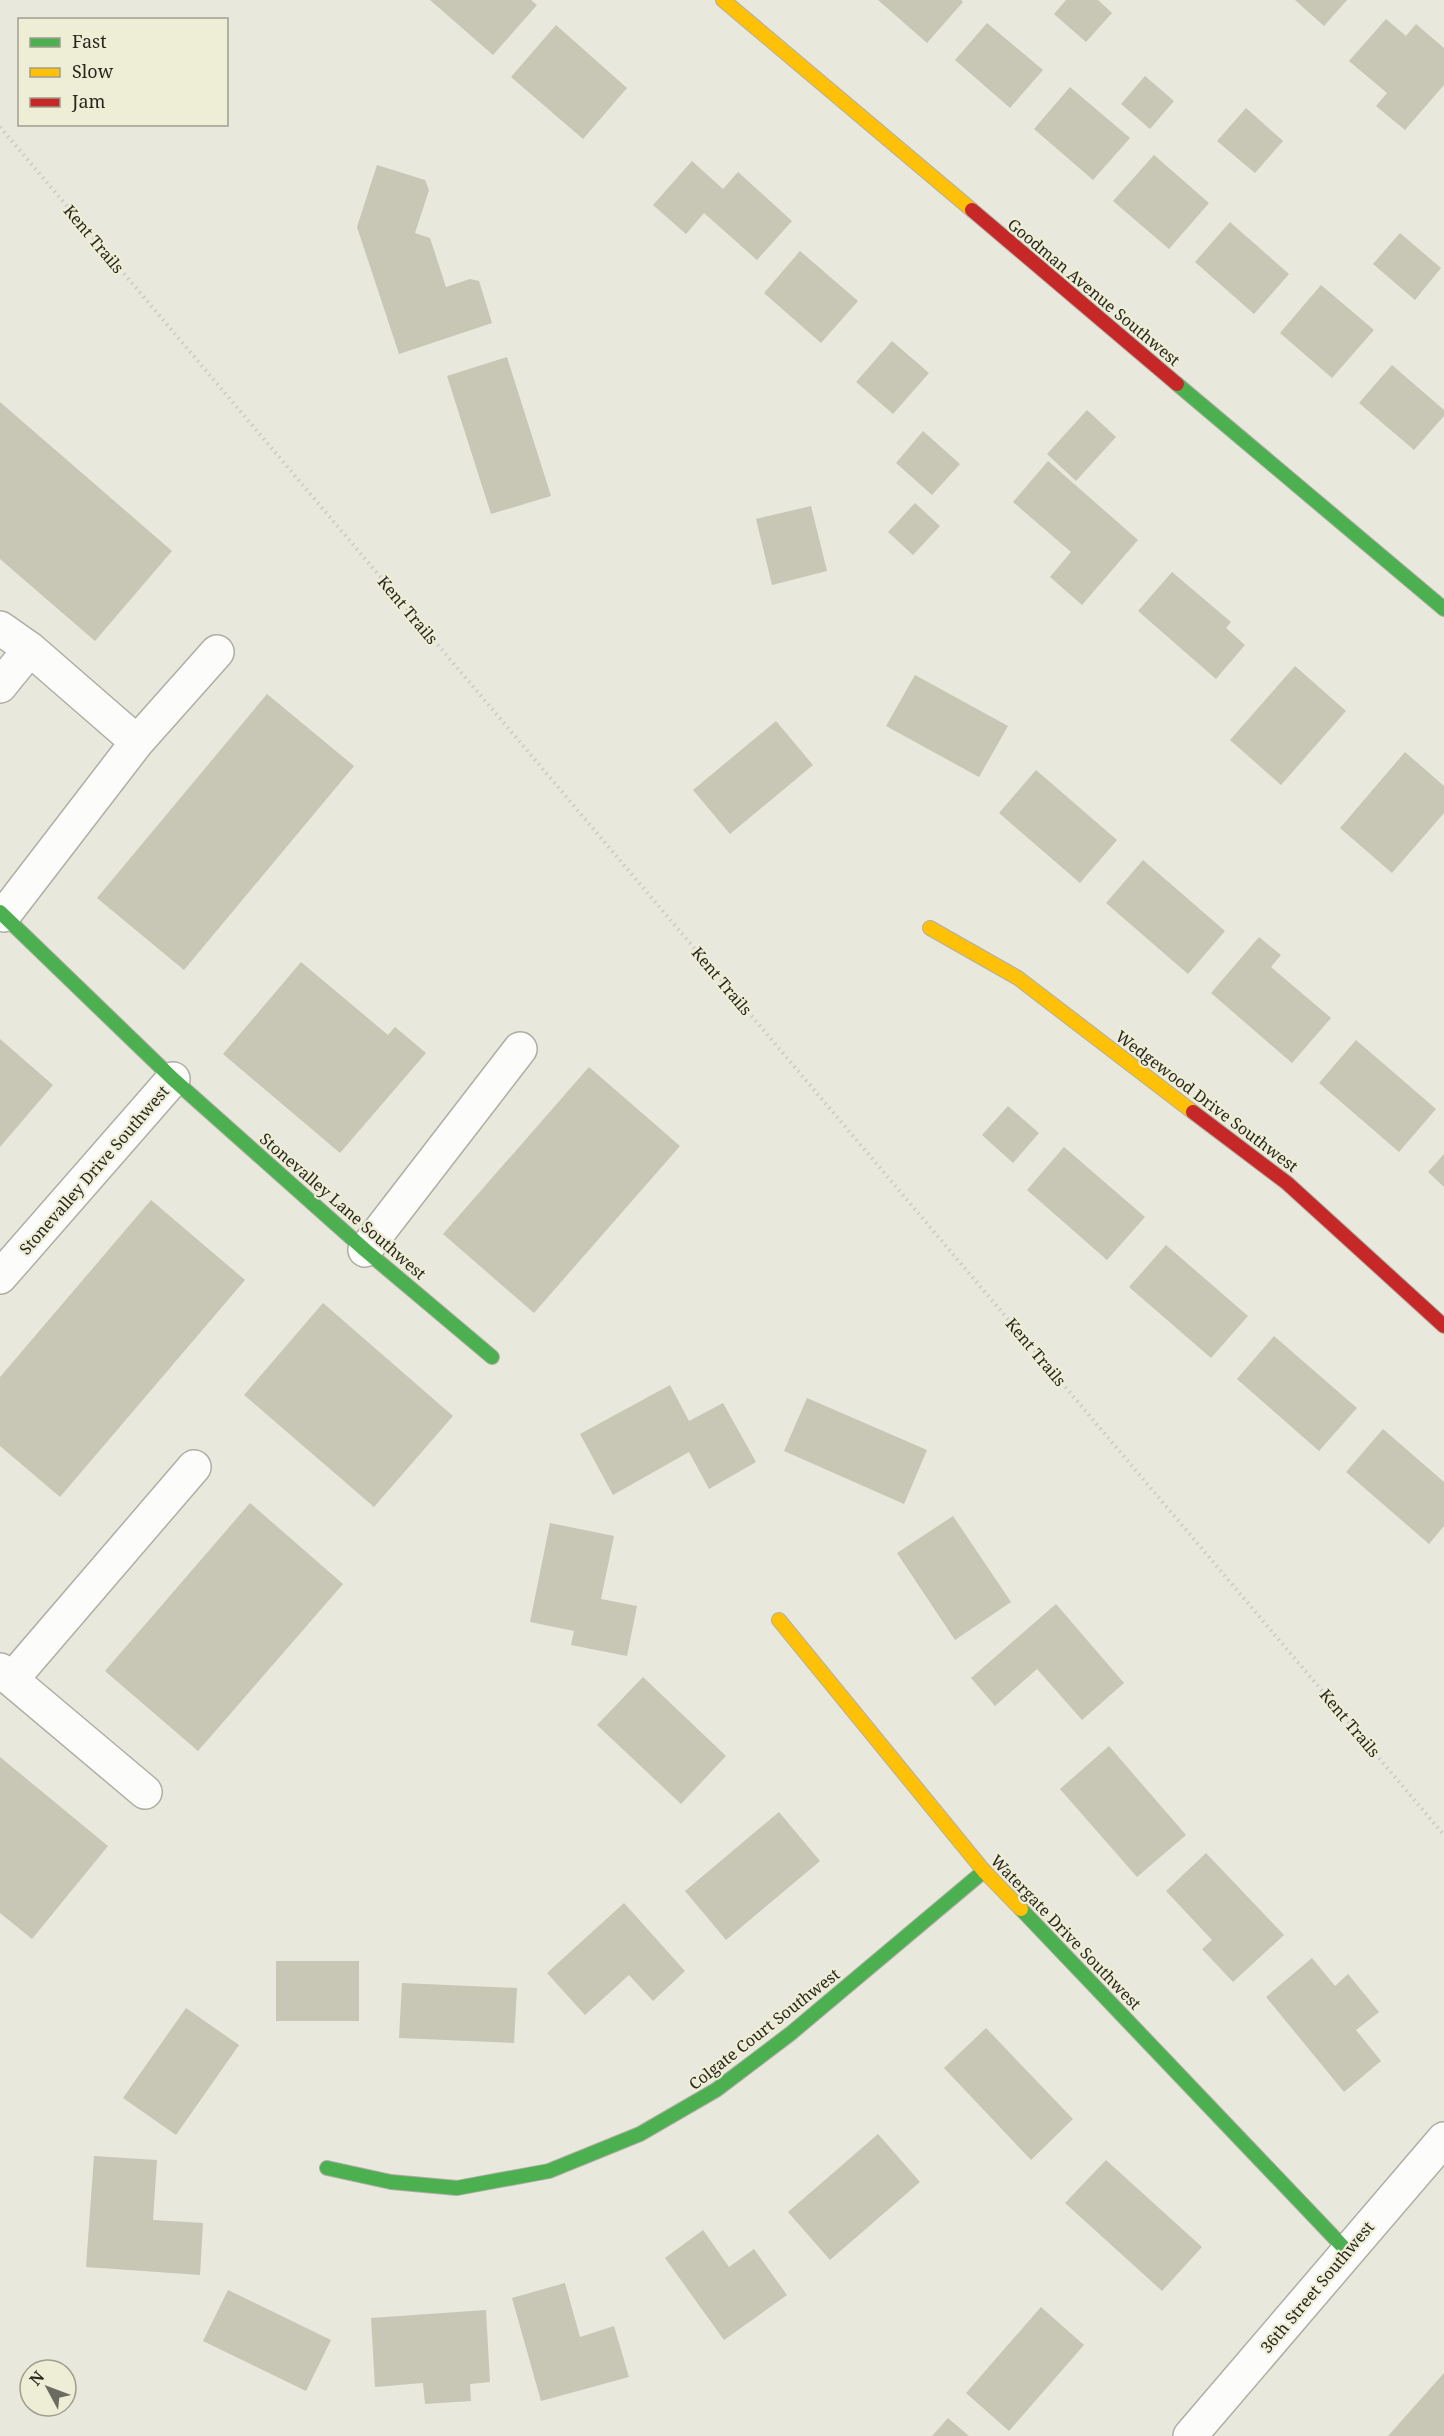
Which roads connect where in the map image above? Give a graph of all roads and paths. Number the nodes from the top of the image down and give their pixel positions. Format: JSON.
{"nodes":[{"id":1,"x":723,"y":0,"type":"edge"},
{"id":2,"x":0,"y":127,"type":"edge"},
{"id":3,"x":1444,"y":609,"type":"edge"},
{"id":4,"x":0,"y":628,"type":"edge"},
{"id":5,"x":30,"y":649,"type":"junction"},
{"id":6,"x":217,"y":652,"type":"dead end"},
{"id":7,"x":0,"y":686,"type":"edge"},
{"id":8,"x":137,"y":742,"type":"junction"},
{"id":9,"x":2,"y":914,"type":"edge"},
{"id":10,"x":930,"y":928,"type":"dead end"},
{"id":11,"x":520,"y":1049,"type":"dead end"},
{"id":12,"x":173,"y":1079,"type":"junction"},
{"id":13,"x":365,"y":1250,"type":"junction"},
{"id":14,"x":0,"y":1276,"type":"edge"},
{"id":15,"x":1444,"y":1326,"type":"edge"},
{"id":16,"x":492,"y":1357,"type":"dead end"},
{"id":17,"x":194,"y":1467,"type":"dead end"},
{"id":18,"x":779,"y":1620,"type":"dead end"},
{"id":19,"x":6,"y":1674,"type":"edge"},
{"id":20,"x":146,"y":1792,"type":"dead end"},
{"id":21,"x":1444,"y":1835,"type":"edge"},
{"id":22,"x":984,"y":1871,"type":"junction"},
{"id":23,"x":1444,"y":2139,"type":"edge"},
{"id":24,"x":327,"y":2168,"type":"dead end"},
{"id":25,"x":1347,"y":2251,"type":"junction"},
{"id":26,"x":1190,"y":2436,"type":"edge"}],
"edges":[{"from":1,"to":3,"type":"street","name":"Goodman Avenue Southwest"},
{"from":2,"to":21,"type":"path","name":"Kent Trails"},
{"from":4,"to":5,"type":"street"},
{"from":5,"to":7,"type":"street"},
{"from":5,"to":8,"type":"street"},
{"from":6,"to":8,"type":"street","name":"Stonevalley Drive Southwest"},
{"from":8,"to":9,"type":"street","name":"Stonevalley Drive Southwest"},
{"from":9,"to":12,"type":"street","name":"Stonevalley Drive Southwest"},
{"from":10,"to":15,"type":"street","name":"Wedgewood Drive Southwest"},
{"from":11,"to":13,"type":"street"},
{"from":12,"to":13,"type":"street","name":"Stonevalley Lane Southwest"},
{"from":12,"to":14,"type":"street","name":"Stonevalley Drive Southwest"},
{"from":13,"to":16,"type":"street","name":"Stonevalley Lane Southwest"},
{"from":17,"to":19,"type":"street"},
{"from":18,"to":22,"type":"street","name":"Watergate Drive Southwest"},
{"from":19,"to":20,"type":"street"},
{"from":22,"to":24,"type":"street","name":"Colgate Court Southwest"},
{"from":22,"to":25,"type":"street","name":"Watergate Drive Southwest"},
{"from":23,"to":25,"type":"street","name":"36th Street Southwest"},
{"from":25,"to":26,"type":"street","name":"36th Street Southwest"}]}
